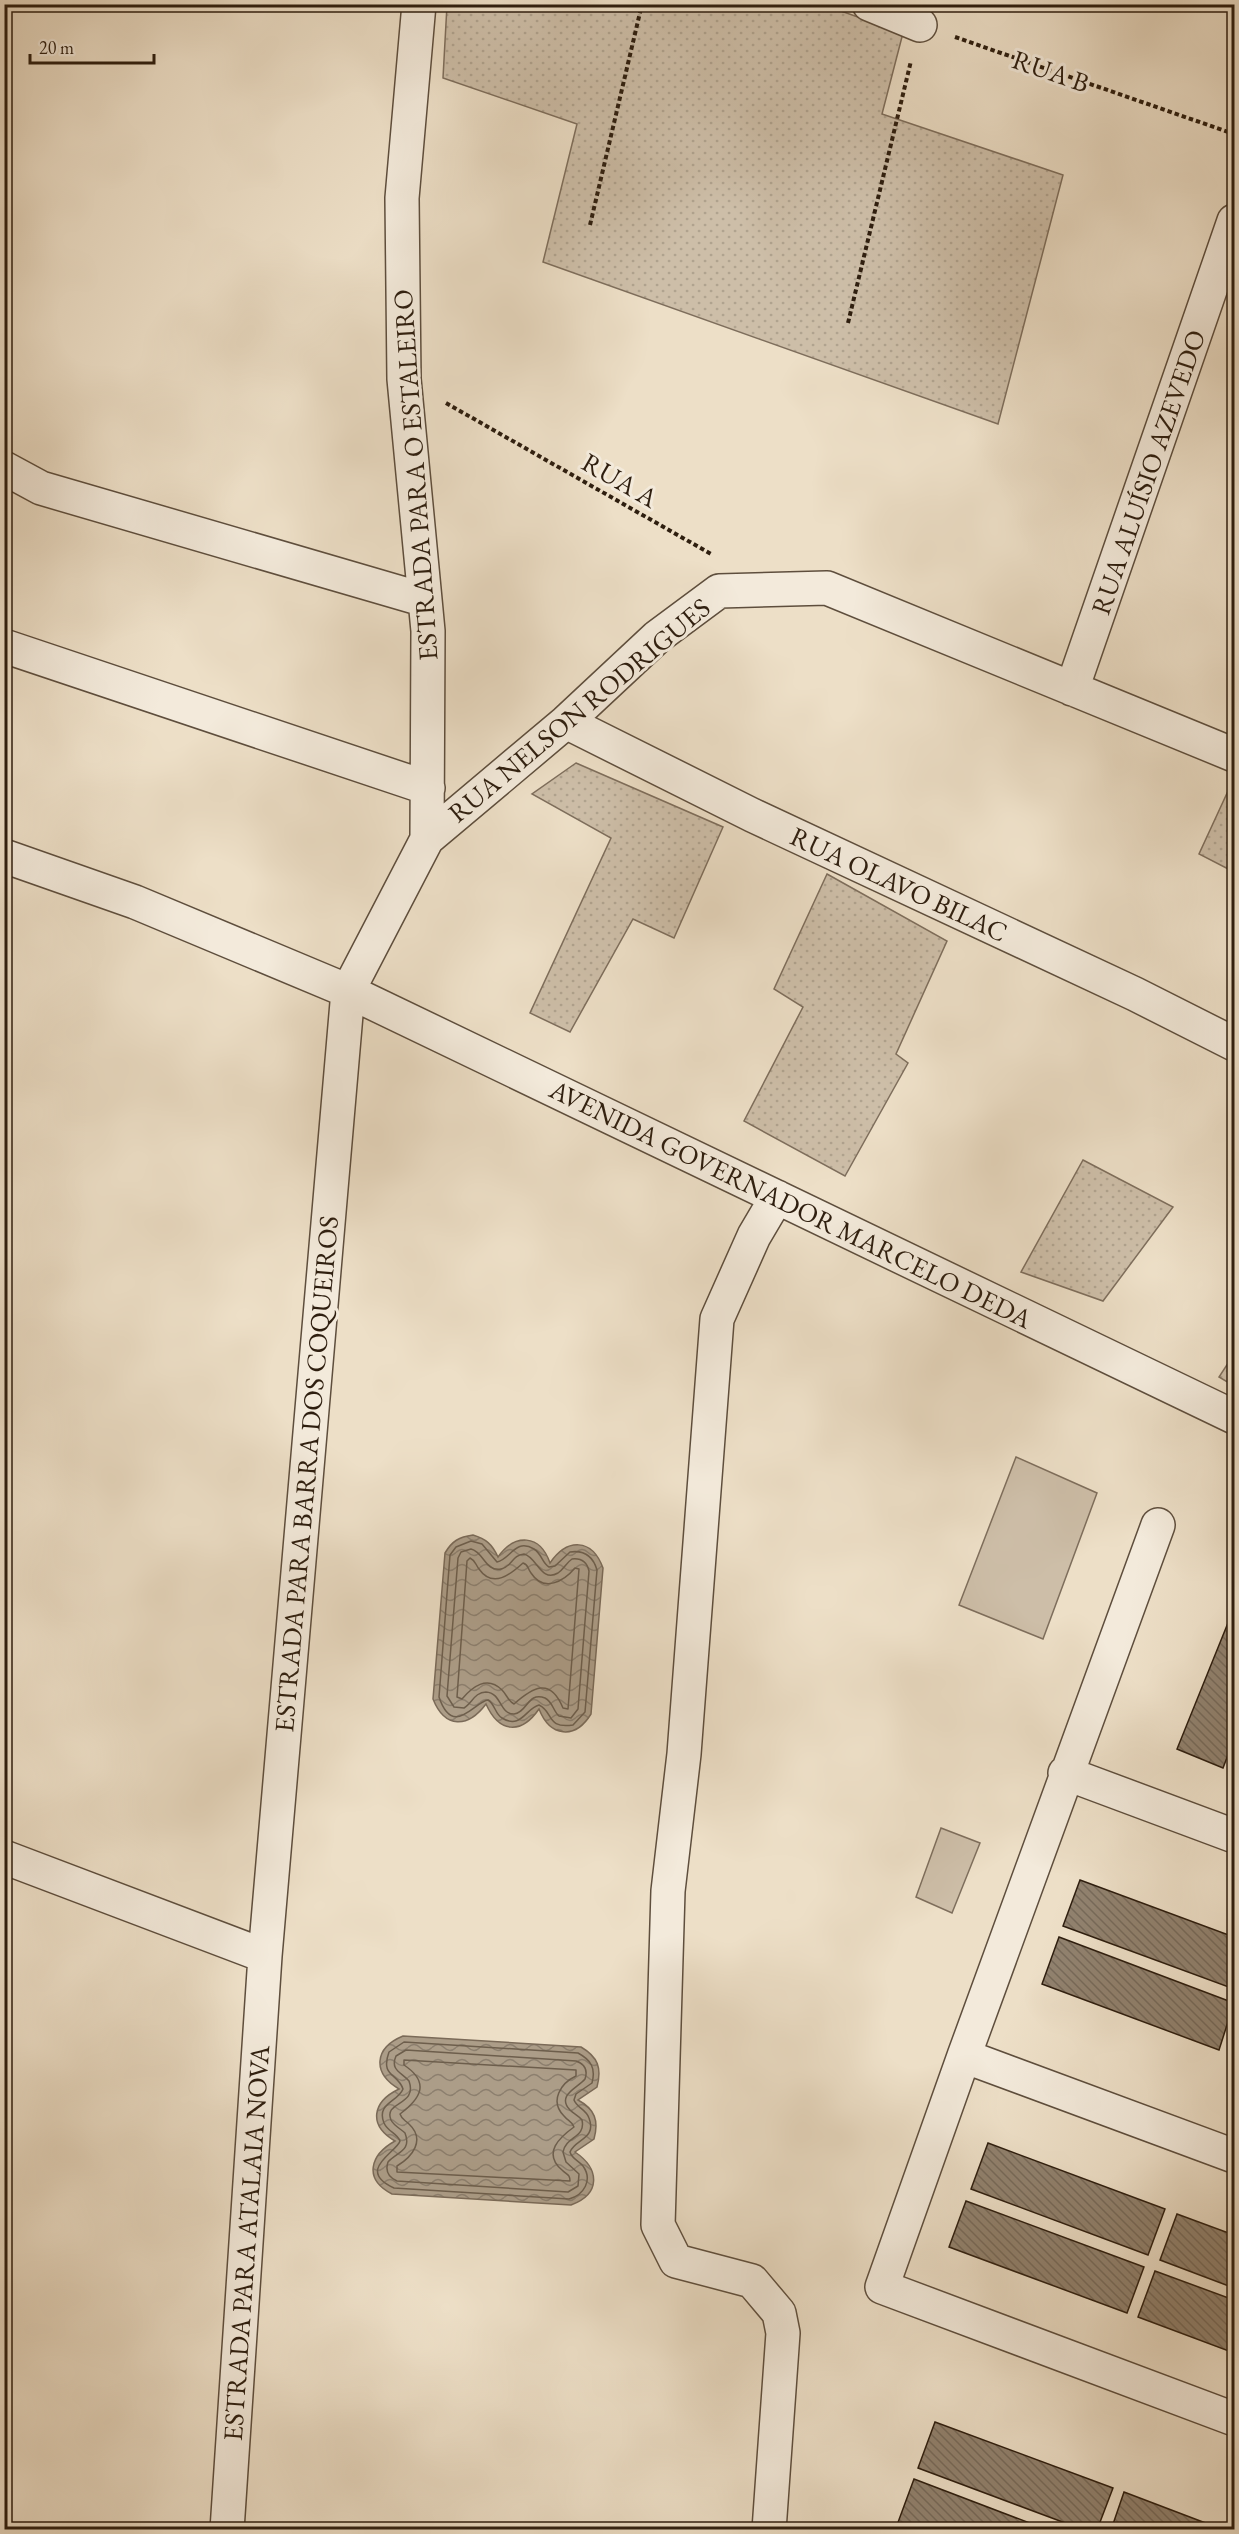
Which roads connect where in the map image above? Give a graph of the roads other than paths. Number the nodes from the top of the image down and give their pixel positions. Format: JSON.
{"nodes":[{"id":1,"x":419,"y":4,"type":"edge"},
{"id":2,"x":869,"y":4,"type":"edge"},
{"id":3,"x":920,"y":25,"type":"road end"},
{"id":4,"x":1234,"y":220,"type":"edge"},
{"id":5,"x":4,"y":468,"type":"edge"},
{"id":6,"x":425,"y":600,"type":"junction"},
{"id":7,"x":4,"y":646,"type":"edge"},
{"id":8,"x":1072,"y":689,"type":"junction"},
{"id":9,"x":566,"y":722,"type":"junction"},
{"id":10,"x":1234,"y":755,"type":"edge"},
{"id":11,"x":428,"y":788,"type":"junction"},
{"id":12,"x":427,"y":838,"type":"junction"},
{"id":13,"x":4,"y":856,"type":"edge"},
{"id":14,"x":348,"y":991,"type":"junction"},
{"id":15,"x":1234,"y":1044,"type":"edge"},
{"id":16,"x":777,"y":1197,"type":"junction"},
{"id":17,"x":1234,"y":1417,"type":"edge"},
{"id":18,"x":1158,"y":1525,"type":"dead end"},
{"id":19,"x":1065,"y":1773,"type":"junction"},
{"id":20,"x":1234,"y":1836,"type":"edge"},
{"id":21,"x":4,"y":1857,"type":"edge"},
{"id":22,"x":266,"y":1956,"type":"junction"},
{"id":23,"x":964,"y":2056,"type":"junction"},
{"id":24,"x":1234,"y":2156,"type":"edge"},
{"id":25,"x":1234,"y":2418,"type":"edge"},
{"id":26,"x":226,"y":2529,"type":"edge"},
{"id":27,"x":769,"y":2529,"type":"edge"}],
"edges":[{"from":1,"to":6,"type":"street","name":"ESTRADA PARA O ESTALEIRO"},
{"from":2,"to":3,"type":"street"},
{"from":4,"to":8,"type":"street","name":"RUA ALUÍSIO AZEVEDO"},
{"from":5,"to":6,"type":"street"},
{"from":6,"to":11,"type":"street","name":"ESTRADA PARA O ESTALEIRO"},
{"from":7,"to":11,"type":"street"},
{"from":8,"to":9,"type":"street","name":"RUA NELSON RODRIGUES"},
{"from":8,"to":10,"type":"street","name":"RUA NELSON RODRIGUES"},
{"from":9,"to":12,"type":"street","name":"RUA NELSON RODRIGUES"},
{"from":9,"to":15,"type":"street","name":"RUA OLAVO BILAC"},
{"from":11,"to":12,"type":"street","name":"ESTRADA PARA O ESTALEIRO"},
{"from":12,"to":14,"type":"street","name":"RUA NELSON RODRIGUES"},
{"from":13,"to":14,"type":"street","name":"AVENIDA GOVERNADOR MARCELO DEDA"},
{"from":14,"to":16,"type":"street","name":"AVENIDA GOVERNADOR MARCELO DEDA"},
{"from":14,"to":22,"type":"street","name":"ESTRADA PARA BARRA DOS COQUEIROS"},
{"from":16,"to":17,"type":"street","name":"AVENIDA GOVERNADOR MARCELO DEDA"},
{"from":16,"to":27,"type":"street"},
{"from":18,"to":19,"type":"street"},
{"from":19,"to":20,"type":"street"},
{"from":19,"to":23,"type":"street"},
{"from":21,"to":22,"type":"street"},
{"from":22,"to":26,"type":"street","name":"ESTRADA PARA ATALAIA NOVA"},
{"from":23,"to":24,"type":"street"},
{"from":23,"to":25,"type":"street"}]}
